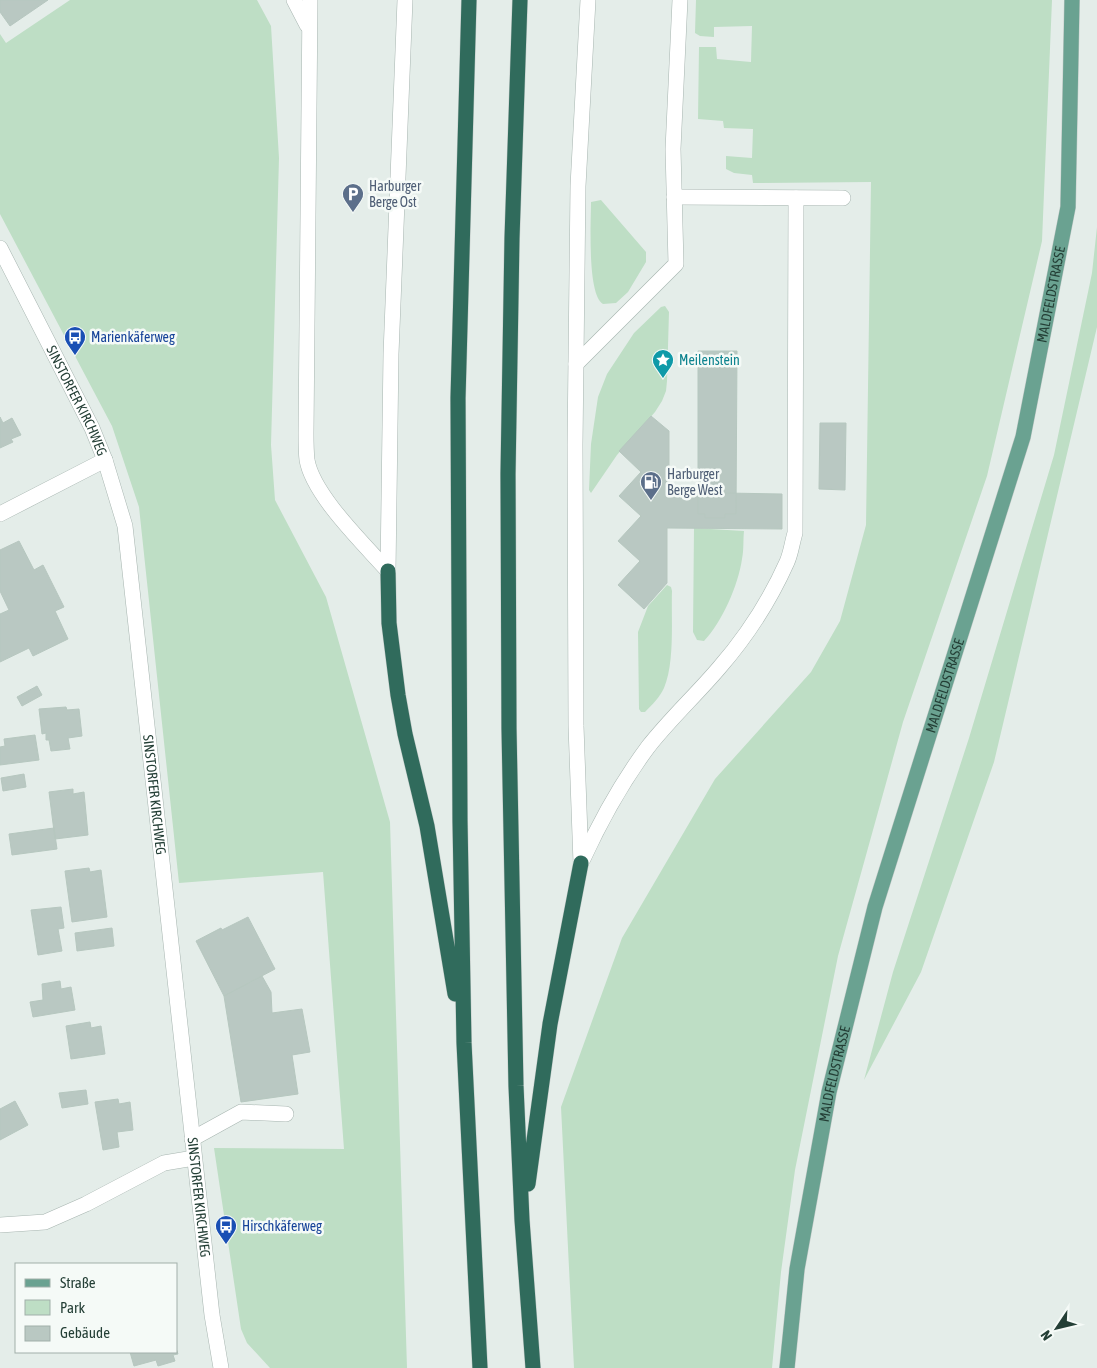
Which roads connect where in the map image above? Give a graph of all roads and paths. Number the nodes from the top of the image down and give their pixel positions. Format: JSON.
{"nodes":[{"id":1,"x":294,"y":0,"type":"edge"},
{"id":2,"x":310,"y":0,"type":"edge"},
{"id":3,"x":405,"y":0,"type":"edge"},
{"id":4,"x":469,"y":0,"type":"edge"},
{"id":5,"x":520,"y":0,"type":"edge"},
{"id":6,"x":588,"y":0,"type":"edge"},
{"id":7,"x":680,"y":0,"type":"edge"},
{"id":8,"x":1072,"y":0,"type":"edge"},
{"id":9,"x":309,"y":28,"type":"junction"},
{"id":10,"x":674,"y":197,"type":"junction"},
{"id":11,"x":796,"y":198,"type":"junction"},
{"id":12,"x":843,"y":198,"type":"dead end"},
{"id":13,"x":0,"y":248,"type":"edge"},
{"id":14,"x":576,"y":364,"type":"junction"},
{"id":15,"x":105,"y":460,"type":"junction"},
{"id":16,"x":0,"y":514,"type":"edge"},
{"id":17,"x":388,"y":571,"type":"junction"},
{"id":18,"x":582,"y":863,"type":"junction"},
{"id":19,"x":464,"y":1042,"type":"junction"},
{"id":20,"x":286,"y":1114,"type":"dead end"},
{"id":21,"x":192,"y":1139,"type":"junction"},
{"id":22,"x":194,"y":1158,"type":"junction"},
{"id":23,"x":522,"y":1220,"type":"junction"},
{"id":24,"x":0,"y":1226,"type":"edge"},
{"id":25,"x":222,"y":1366,"type":"edge"},
{"id":26,"x":480,"y":1368,"type":"edge"},
{"id":27,"x":532,"y":1368,"type":"edge"},
{"id":28,"x":787,"y":1368,"type":"edge"}],
"edges":[{"from":1,"to":9,"type":"street"},
{"from":2,"to":9,"type":"street"},
{"from":3,"to":17,"type":"street"},
{"from":4,"to":19,"type":"highway"},
{"from":5,"to":23,"type":"highway"},
{"from":6,"to":14,"type":"street"},
{"from":7,"to":10,"type":"street"},
{"from":8,"to":28,"type":"main road","name":"MALDFELDSTRASSE"},
{"from":9,"to":17,"type":"street"},
{"from":10,"to":11,"type":"street"},
{"from":10,"to":14,"type":"street"},
{"from":11,"to":12,"type":"street"},
{"from":11,"to":18,"type":"street"},
{"from":13,"to":15,"type":"street","name":"SINSTORFER KIRCHWEG"},
{"from":14,"to":18,"type":"street"},
{"from":15,"to":16,"type":"street"},
{"from":15,"to":21,"type":"street","name":"SINSTORFER KIRCHWEG"},
{"from":17,"to":19,"type":"highway"},
{"from":18,"to":23,"type":"highway"},
{"from":19,"to":26,"type":"highway"},
{"from":20,"to":21,"type":"street"},
{"from":21,"to":22,"type":"street","name":"SINSTORFER KIRCHWEG"},
{"from":22,"to":24,"type":"street"},
{"from":22,"to":25,"type":"street","name":"SINSTORFER KIRCHWEG"},
{"from":23,"to":27,"type":"highway"}]}
